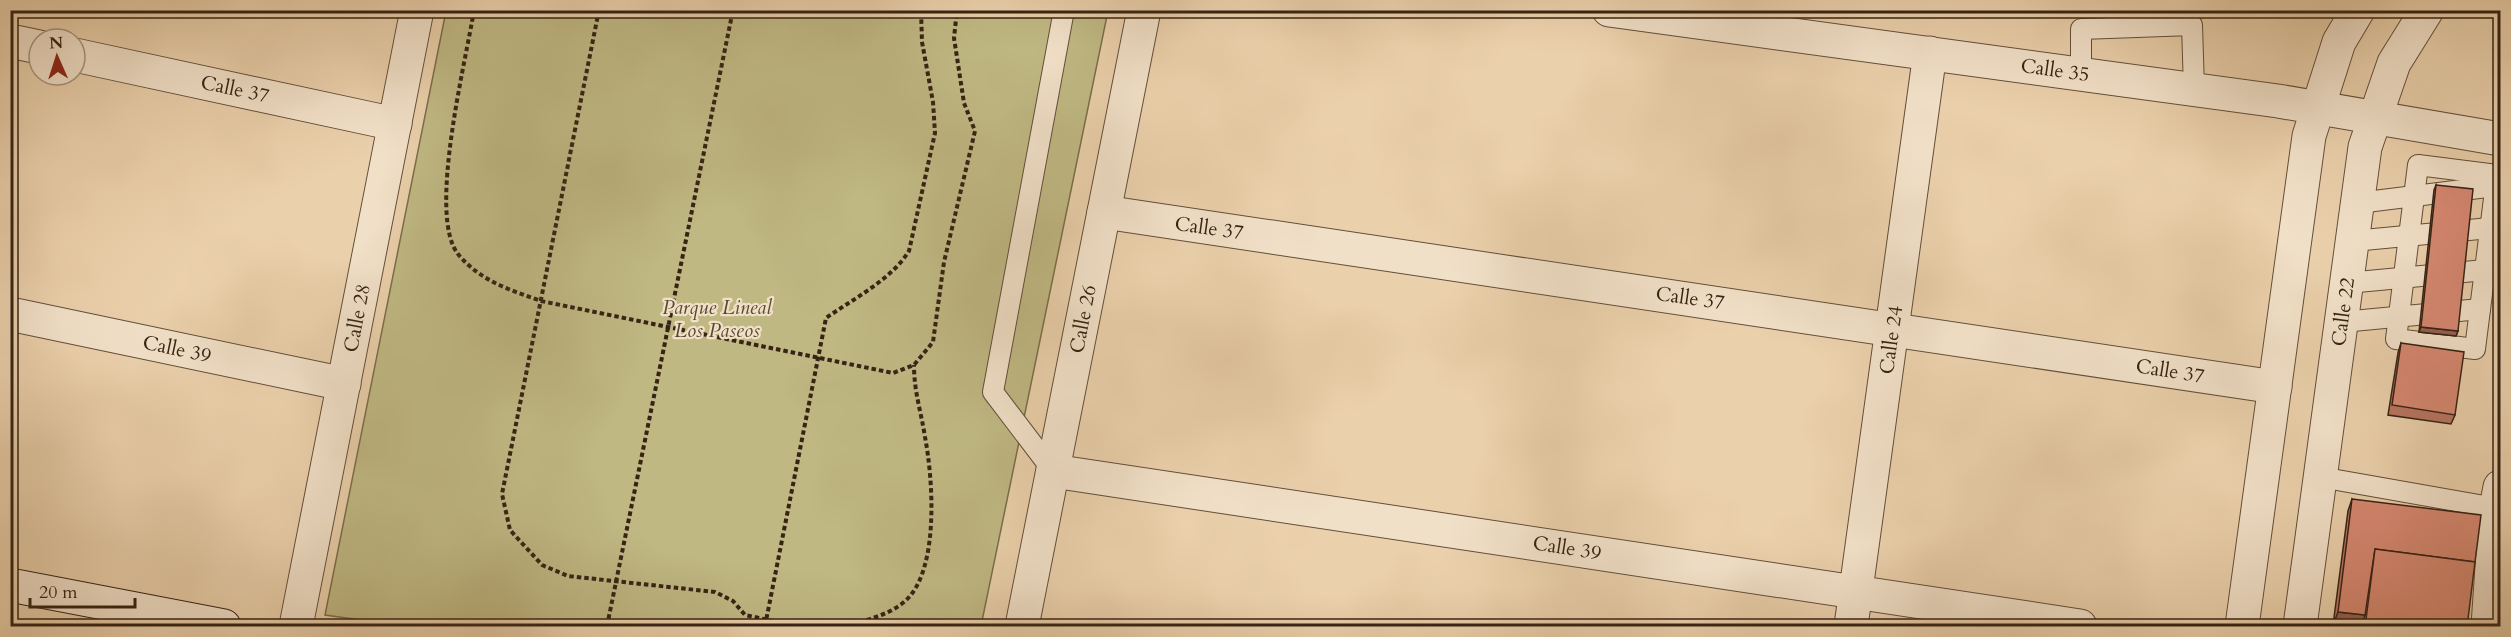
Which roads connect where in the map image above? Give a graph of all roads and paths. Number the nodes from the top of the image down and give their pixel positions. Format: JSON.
{"nodes":[{"id":1,"x":417,"y":10,"type":"edge"},
{"id":2,"x":474,"y":10,"type":"edge"},
{"id":3,"x":599,"y":10,"type":"edge"},
{"id":4,"x":733,"y":10,"type":"edge"},
{"id":5,"x":921,"y":10,"type":"edge"},
{"id":6,"x":957,"y":10,"type":"edge"},
{"id":7,"x":1064,"y":10,"type":"edge"},
{"id":8,"x":1144,"y":10,"type":"edge"},
{"id":9,"x":1609,"y":10,"type":"edge"},
{"id":10,"x":2358,"y":10,"type":"edge"},
{"id":11,"x":2427,"y":10,"type":"edge"},
{"id":12,"x":10,"y":41,"type":"edge"},
{"id":13,"x":27,"y":45,"type":"edge"},
{"id":14,"x":1930,"y":52,"type":"junction"},
{"id":15,"x":87,"y":58,"type":"edge"},
{"id":16,"x":2081,"y":73,"type":"junction"},
{"id":17,"x":2194,"y":89,"type":"junction"},
{"id":18,"x":2318,"y":108,"type":"junction"},
{"id":19,"x":2375,"y":119,"type":"junction"},
{"id":20,"x":395,"y":124,"type":"junction"},
{"id":21,"x":2500,"y":139,"type":"edge"},
{"id":22,"x":2495,"y":186,"type":"junction"},
{"id":23,"x":2414,"y":196,"type":"junction"},
{"id":24,"x":2358,"y":203,"type":"junction"},
{"id":25,"x":1104,"y":213,"type":"junction"},
{"id":26,"x":2490,"y":228,"type":"junction"},
{"id":27,"x":2409,"y":236,"type":"junction"},
{"id":28,"x":2353,"y":241,"type":"junction"},
{"id":29,"x":2485,"y":270,"type":"junction"},
{"id":30,"x":2404,"y":277,"type":"junction"},
{"id":31,"x":2347,"y":283,"type":"junction"},
{"id":32,"x":541,"y":301,"type":"junction"},
{"id":33,"x":2480,"y":309,"type":"junction"},
{"id":34,"x":10,"y":314,"type":"edge"},
{"id":35,"x":2399,"y":316,"type":"junction"},
{"id":36,"x":2342,"y":322,"type":"junction"},
{"id":37,"x":668,"y":327,"type":"junction"},
{"id":38,"x":1893,"y":328,"type":"junction"},
{"id":39,"x":818,"y":358,"type":"junction"},
{"id":40,"x":914,"y":365,"type":"junction"},
{"id":41,"x":344,"y":384,"type":"junction"},
{"id":42,"x":2275,"y":387,"type":"junction"},
{"id":43,"x":1053,"y":471,"type":"junction"},
{"id":44,"x":2320,"y":477,"type":"junction"},
{"id":45,"x":2498,"y":498,"type":"edge"},
{"id":46,"x":616,"y":581,"type":"junction"},
{"id":47,"x":10,"y":585,"type":"edge"},
{"id":48,"x":1856,"y":592,"type":"junction"},
{"id":49,"x":766,"y":624,"type":"edge"},
{"id":50,"x":224,"y":627,"type":"edge"},
{"id":51,"x":296,"y":627,"type":"edge"},
{"id":52,"x":607,"y":627,"type":"edge"},
{"id":53,"x":797,"y":627,"type":"edge"},
{"id":54,"x":845,"y":627,"type":"edge"},
{"id":55,"x":1022,"y":627,"type":"edge"},
{"id":56,"x":1851,"y":627,"type":"edge"},
{"id":57,"x":2080,"y":627,"type":"edge"},
{"id":58,"x":2242,"y":627,"type":"edge"},
{"id":59,"x":2300,"y":627,"type":"edge"},
{"id":60,"x":2488,"y":627,"type":"edge"}],
"edges":[{"from":1,"to":20,"type":"street","name":"Calle 28"},
{"from":2,"to":32,"type":"path"},
{"from":3,"to":32,"type":"path"},
{"from":4,"to":37,"type":"path"},
{"from":5,"to":39,"type":"path"},
{"from":6,"to":40,"type":"path"},
{"from":7,"to":43,"type":"lane"},
{"from":8,"to":25,"type":"street","name":"Calle 26"},
{"from":9,"to":14,"type":"street","name":"Calle 35"},
{"from":10,"to":18,"type":"street"},
{"from":11,"to":19,"type":"street","name":"Calle 22"},
{"from":12,"to":13,"type":"street"},
{"from":14,"to":16,"type":"street","name":"Calle 35"},
{"from":14,"to":38,"type":"street","name":"Calle 24"},
{"from":15,"to":20,"type":"street","name":"Calle 37"},
{"from":16,"to":17,"type":"street","name":"Calle 35"},
{"from":16,"to":17,"type":"lane"},
{"from":17,"to":18,"type":"street","name":"Calle 35"},
{"from":18,"to":19,"type":"street","name":"Calle 35"},
{"from":18,"to":42,"type":"street"},
{"from":19,"to":21,"type":"street","name":"Calle 35"},
{"from":19,"to":24,"type":"street","name":"Calle 22"},
{"from":20,"to":41,"type":"street","name":"Calle 28"},
{"from":22,"to":23,"type":"lane"},
{"from":22,"to":23,"type":"lane"},
{"from":22,"to":26,"type":"lane"},
{"from":23,"to":24,"type":"lane"},
{"from":23,"to":27,"type":"lane"},
{"from":24,"to":28,"type":"street","name":"Calle 22"},
{"from":25,"to":38,"type":"street","name":"Calle 37"},
{"from":25,"to":43,"type":"street","name":"Calle 26"},
{"from":26,"to":27,"type":"lane"},
{"from":26,"to":29,"type":"lane"},
{"from":27,"to":28,"type":"lane"},
{"from":27,"to":30,"type":"lane"},
{"from":28,"to":31,"type":"street","name":"Calle 22"},
{"from":29,"to":30,"type":"lane"},
{"from":29,"to":33,"type":"lane"},
{"from":30,"to":31,"type":"lane"},
{"from":30,"to":35,"type":"lane"},
{"from":31,"to":36,"type":"street","name":"Calle 22"},
{"from":32,"to":37,"type":"path"},
{"from":32,"to":46,"type":"path"},
{"from":33,"to":35,"type":"lane"},
{"from":33,"to":35,"type":"lane"},
{"from":34,"to":41,"type":"street","name":"Calle 39"},
{"from":35,"to":36,"type":"lane"},
{"from":36,"to":44,"type":"street","name":"Calle 22"},
{"from":37,"to":39,"type":"path"},
{"from":37,"to":46,"type":"path"},
{"from":38,"to":42,"type":"street","name":"Calle 37"},
{"from":38,"to":48,"type":"street","name":"Calle 24"},
{"from":39,"to":40,"type":"path"},
{"from":39,"to":49,"type":"path"},
{"from":40,"to":54,"type":"path"},
{"from":41,"to":51,"type":"street","name":"Calle 28"},
{"from":42,"to":58,"type":"street"},
{"from":43,"to":48,"type":"street","name":"Calle 39"},
{"from":43,"to":55,"type":"street","name":"Calle 26"},
{"from":44,"to":45,"type":"lane"},
{"from":44,"to":59,"type":"street","name":"Calle 22"},
{"from":45,"to":60,"type":"street"},
{"from":46,"to":49,"type":"path"},
{"from":46,"to":52,"type":"path"},
{"from":47,"to":50,"type":"street"},
{"from":48,"to":56,"type":"street","name":"Calle 24"},
{"from":48,"to":57,"type":"street","name":"Calle 39"},
{"from":49,"to":53,"type":"path"}]}
